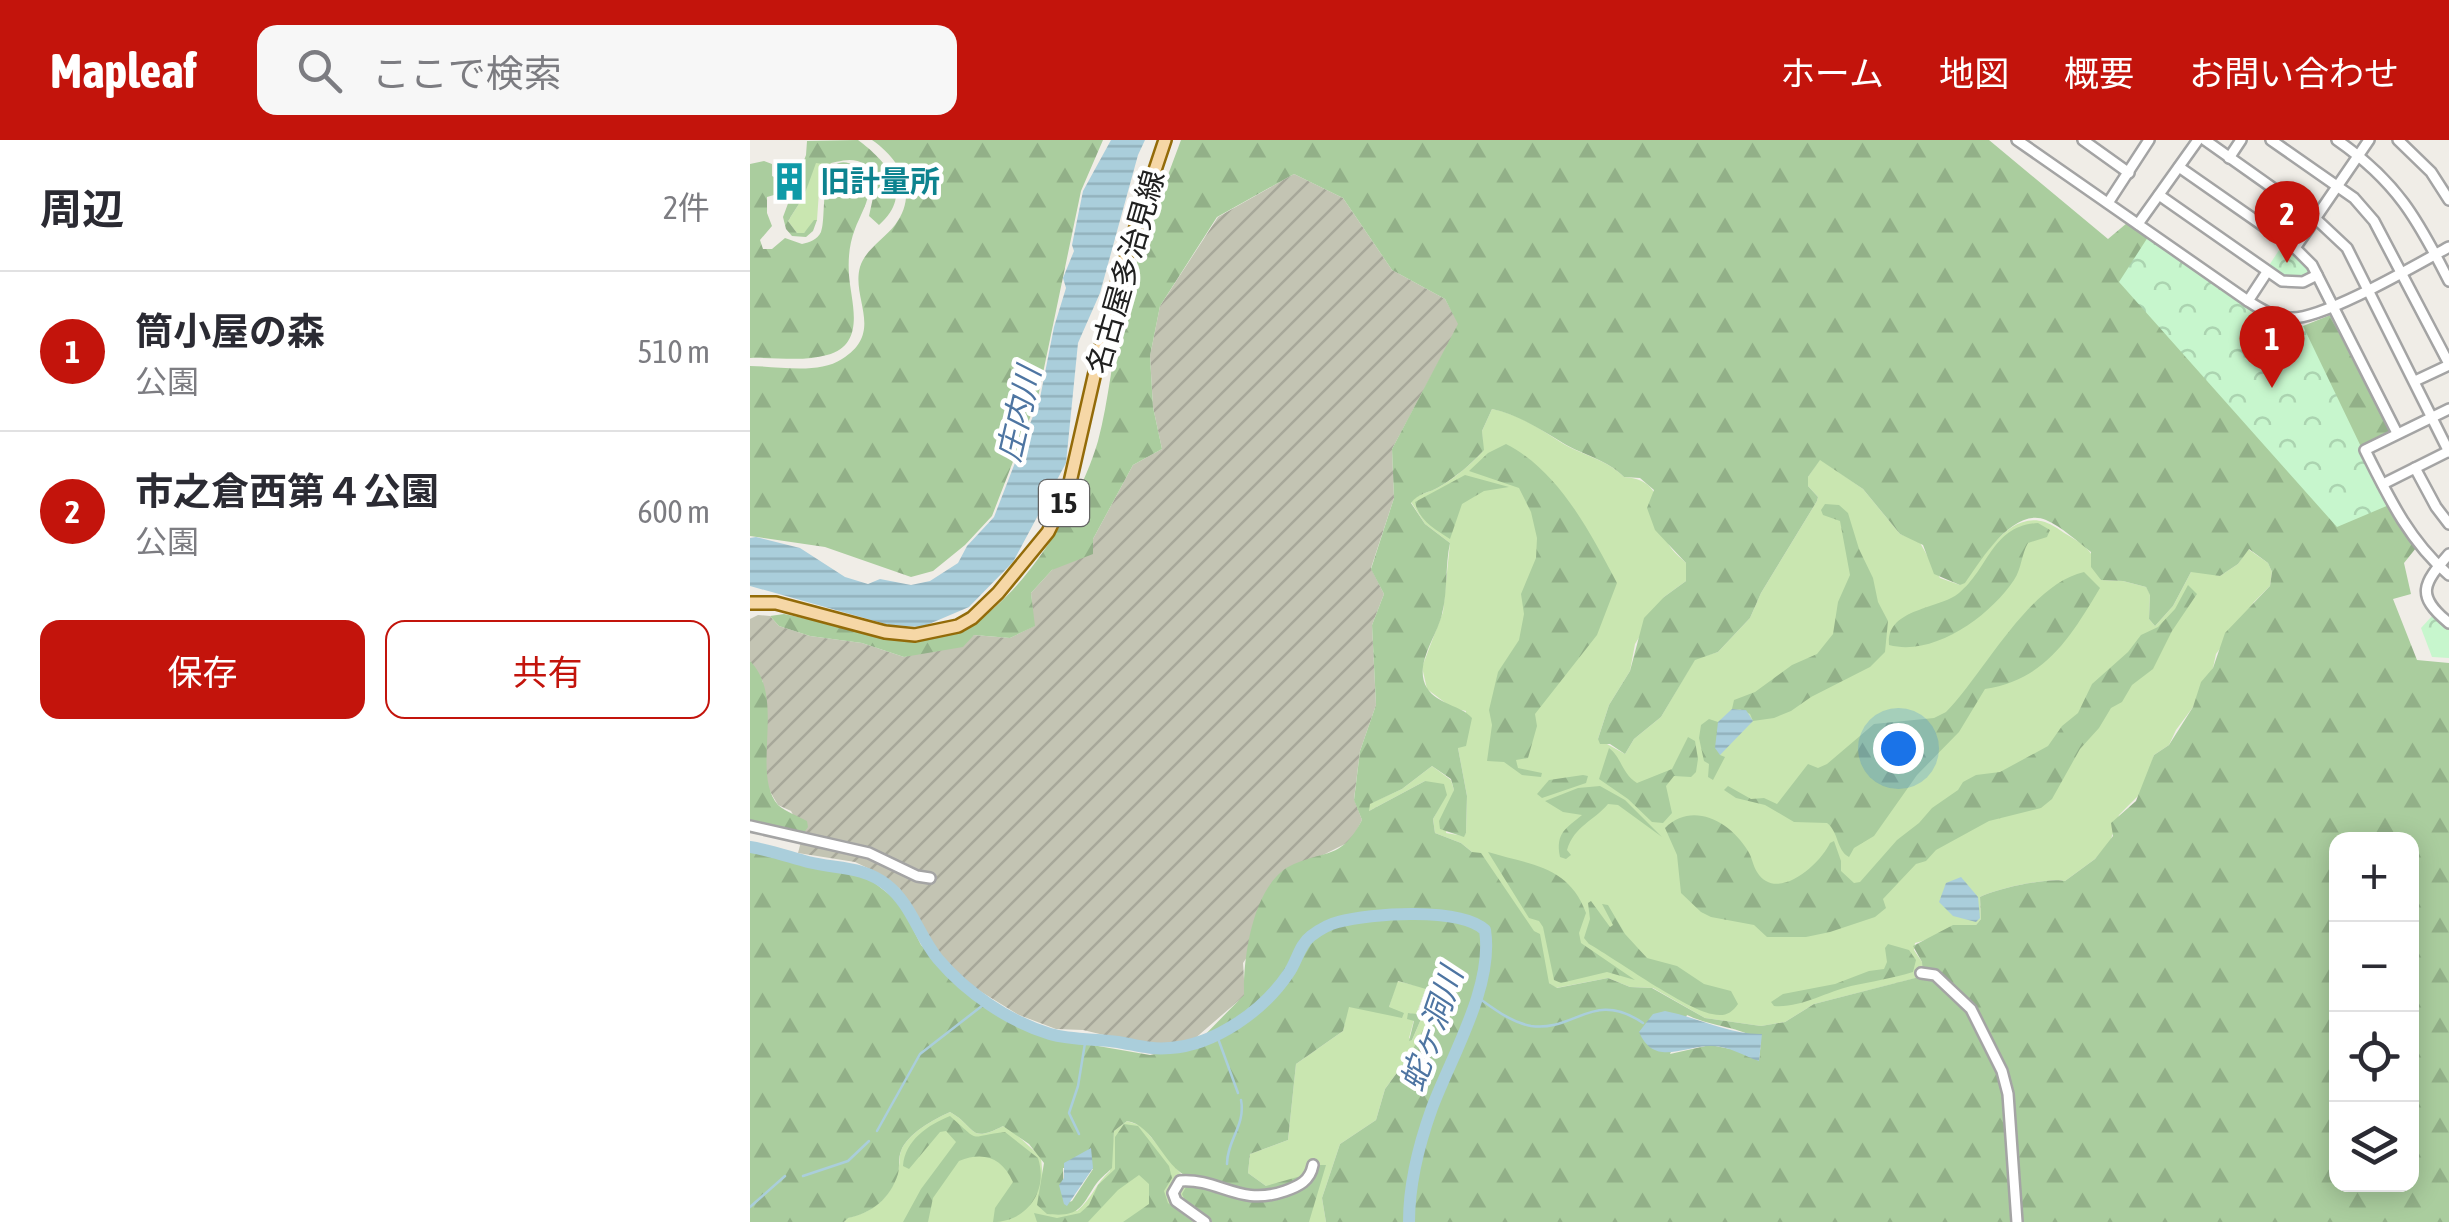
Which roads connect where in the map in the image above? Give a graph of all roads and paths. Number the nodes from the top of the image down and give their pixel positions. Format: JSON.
{"nodes":[{"id":1,"x":1166,"y":140,"type":"edge"},
{"id":2,"x":2017,"y":140,"type":"edge"},
{"id":3,"x":2083,"y":140,"type":"edge"},
{"id":4,"x":2107,"y":140,"type":"edge"},
{"id":5,"x":2149,"y":140,"type":"edge"},
{"id":6,"x":2198,"y":140,"type":"edge"},
{"id":7,"x":2206,"y":140,"type":"edge"},
{"id":8,"x":2241,"y":140,"type":"edge"},
{"id":9,"x":2272,"y":140,"type":"edge"},
{"id":10,"x":2337,"y":140,"type":"edge"},
{"id":11,"x":2369,"y":140,"type":"edge"},
{"id":12,"x":2398,"y":140,"type":"edge"},
{"id":13,"x":2099,"y":151,"type":"junction"},
{"id":14,"x":2358,"y":155,"type":"junction"},
{"id":15,"x":2229,"y":158,"type":"junction"},
{"id":16,"x":2179,"y":167,"type":"junction"},
{"id":17,"x":2129,"y":173,"type":"junction"},
{"id":18,"x":2337,"y":186,"type":"junction"},
{"id":19,"x":2159,"y":194,"type":"junction"},
{"id":20,"x":2449,"y":200,"type":"edge"},
{"id":21,"x":2108,"y":203,"type":"junction"},
{"id":22,"x":2315,"y":218,"type":"junction"},
{"id":23,"x":2138,"y":224,"type":"junction"},
{"id":24,"x":2449,"y":247,"type":"edge"},
{"id":25,"x":2294,"y":248,"type":"junction"},
{"id":26,"x":2435,"y":254,"type":"junction"},
{"id":27,"x":2267,"y":272,"type":"junction"},
{"id":28,"x":2402,"y":272,"type":"junction"},
{"id":29,"x":2317,"y":275,"type":"junction"},
{"id":30,"x":2449,"y":281,"type":"edge"},
{"id":31,"x":2367,"y":288,"type":"junction"},
{"id":32,"x":2248,"y":301,"type":"junction"},
{"id":33,"x":2332,"y":306,"type":"junction"},
{"id":34,"x":2449,"y":364,"type":"edge"},
{"id":35,"x":2415,"y":381,"type":"junction"},
{"id":36,"x":2449,"y":409,"type":"edge"},
{"id":37,"x":2433,"y":417,"type":"junction"},
{"id":38,"x":2397,"y":433,"type":"junction"},
{"id":39,"x":2449,"y":451,"type":"edge"},
{"id":40,"x":2415,"y":468,"type":"junction"},
{"id":41,"x":2382,"y":484,"type":"junction"},
{"id":42,"x":2449,"y":524,"type":"edge"},
{"id":43,"x":2449,"y":554,"type":"edge"},
{"id":44,"x":2438,"y":566,"type":"junction"},
{"id":45,"x":2449,"y":575,"type":"edge"},
{"id":46,"x":750,"y":603,"type":"edge"},
{"id":47,"x":2449,"y":623,"type":"edge"},
{"id":48,"x":750,"y":826,"type":"edge"},
{"id":49,"x":930,"y":878,"type":"dead end"},
{"id":50,"x":1922,"y":973,"type":"dead end"},
{"id":51,"x":1313,"y":1165,"type":"dead end"},
{"id":52,"x":1205,"y":1222,"type":"edge"},
{"id":53,"x":2018,"y":1222,"type":"edge"}],
"edges":[{"from":1,"to":46,"type":"main road","name":"名古屋多治見線","number":"15"},
{"from":2,"to":21,"type":"street"},
{"from":3,"to":13,"type":"street"},
{"from":4,"to":13,"type":"street"},
{"from":5,"to":17,"type":"street"},
{"from":6,"to":16,"type":"street"},
{"from":7,"to":15,"type":"street"},
{"from":8,"to":15,"type":"street"},
{"from":9,"to":18,"type":"street"},
{"from":10,"to":14,"type":"street"},
{"from":11,"to":14,"type":"street"},
{"from":12,"to":20,"type":"street"},
{"from":13,"to":17,"type":"street"},
{"from":14,"to":18,"type":"street"},
{"from":14,"to":26,"type":"street"},
{"from":15,"to":22,"type":"street"},
{"from":16,"to":19,"type":"street"},
{"from":16,"to":25,"type":"street"},
{"from":17,"to":21,"type":"street"},
{"from":18,"to":22,"type":"street"},
{"from":18,"to":28,"type":"street"},
{"from":19,"to":23,"type":"street"},
{"from":19,"to":27,"type":"street"},
{"from":21,"to":23,"type":"street"},
{"from":22,"to":25,"type":"street"},
{"from":22,"to":31,"type":"street"},
{"from":23,"to":32,"type":"street"},
{"from":24,"to":26,"type":"street"},
{"from":25,"to":29,"type":"street"},
{"from":26,"to":28,"type":"street"},
{"from":26,"to":30,"type":"street"},
{"from":27,"to":29,"type":"street"},
{"from":27,"to":32,"type":"street"},
{"from":28,"to":31,"type":"street"},
{"from":28,"to":34,"type":"street"},
{"from":29,"to":33,"type":"street"},
{"from":31,"to":33,"type":"street"},
{"from":31,"to":35,"type":"street"},
{"from":32,"to":33,"type":"street"},
{"from":33,"to":38,"type":"street"},
{"from":34,"to":35,"type":"street"},
{"from":35,"to":37,"type":"street"},
{"from":36,"to":37,"type":"street"},
{"from":37,"to":38,"type":"street"},
{"from":37,"to":39,"type":"street"},
{"from":38,"to":41,"type":"street"},
{"from":39,"to":40,"type":"street"},
{"from":40,"to":41,"type":"street"},
{"from":40,"to":42,"type":"street"},
{"from":41,"to":44,"type":"street"},
{"from":43,"to":44,"type":"street"},
{"from":44,"to":45,"type":"street"},
{"from":44,"to":47,"type":"street"},
{"from":48,"to":49,"type":"street"},
{"from":50,"to":53,"type":"street"},
{"from":51,"to":52,"type":"street"}]}
